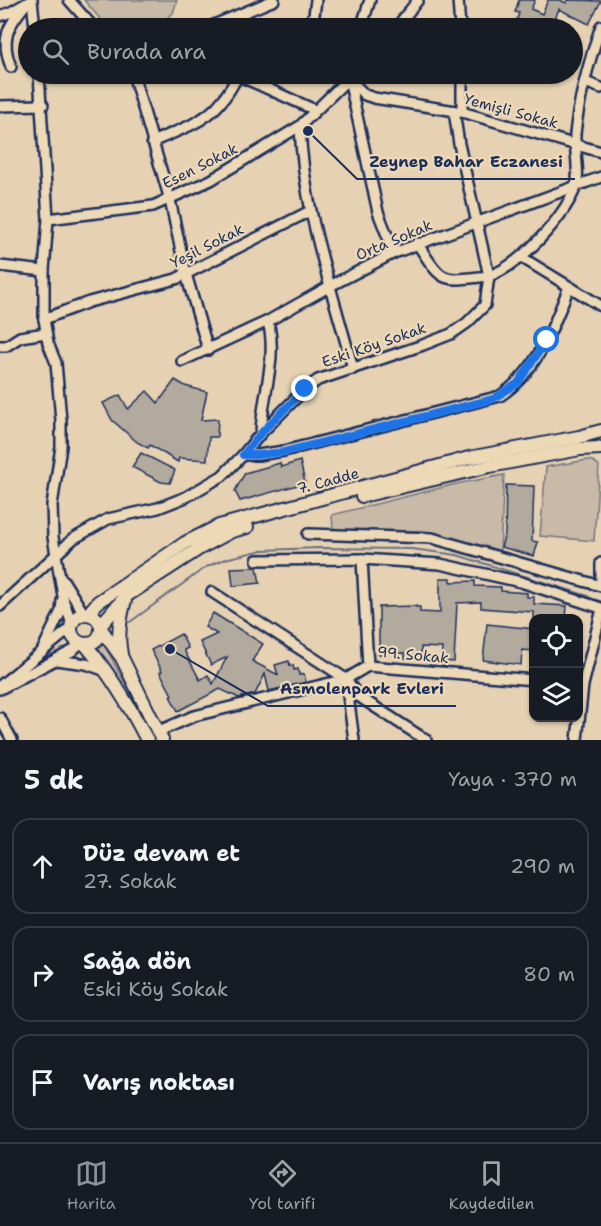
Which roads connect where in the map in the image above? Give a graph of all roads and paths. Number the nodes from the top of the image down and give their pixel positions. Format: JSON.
{"nodes":[{"id":1,"x":69,"y":0,"type":"edge"},
{"id":2,"x":274,"y":0,"type":"edge"},
{"id":3,"x":316,"y":0,"type":"edge"},
{"id":4,"x":370,"y":0,"type":"edge"},
{"id":5,"x":418,"y":0,"type":"edge"},
{"id":6,"x":458,"y":0,"type":"edge"},
{"id":7,"x":30,"y":1,"type":"edge"},
{"id":8,"x":0,"y":16,"type":"edge"},
{"id":9,"x":33,"y":18,"type":"edge"},
{"id":10,"x":85,"y":18,"type":"edge"},
{"id":11,"x":231,"y":18,"type":"edge"},
{"id":12,"x":312,"y":18,"type":"edge"},
{"id":13,"x":364,"y":18,"type":"edge"},
{"id":14,"x":404,"y":18,"type":"edge"},
{"id":15,"x":459,"y":18,"type":"edge"},
{"id":16,"x":601,"y":26,"type":"edge"},
{"id":17,"x":11,"y":67,"type":"dead end"},
{"id":18,"x":585,"y":82,"type":"junction"},
{"id":19,"x":40,"y":84,"type":"edge"},
{"id":20,"x":136,"y":84,"type":"edge"},
{"id":21,"x":233,"y":84,"type":"edge"},
{"id":22,"x":259,"y":84,"type":"edge"},
{"id":23,"x":341,"y":84,"type":"edge"},
{"id":24,"x":352,"y":84,"type":"edge"},
{"id":25,"x":357,"y":84,"type":"edge"},
{"id":26,"x":461,"y":84,"type":"edge"},
{"id":27,"x":601,"y":88,"type":"edge"},
{"id":28,"x":43,"y":105,"type":"junction"},
{"id":29,"x":0,"y":106,"type":"edge"},
{"id":30,"x":315,"y":110,"type":"junction"},
{"id":31,"x":458,"y":112,"type":"junction"},
{"id":32,"x":300,"y":126,"type":"junction"},
{"id":33,"x":152,"y":142,"type":"junction"},
{"id":34,"x":577,"y":145,"type":"junction"},
{"id":35,"x":601,"y":152,"type":"edge"},
{"id":36,"x":601,"y":177,"type":"edge"},
{"id":37,"x":576,"y":187,"type":"junction"},
{"id":38,"x":170,"y":200,"type":"junction"},
{"id":39,"x":310,"y":211,"type":"junction"},
{"id":40,"x":48,"y":219,"type":"junction"},
{"id":41,"x":476,"y":224,"type":"junction"},
{"id":42,"x":417,"y":243,"type":"junction"},
{"id":43,"x":394,"y":253,"type":"junction"},
{"id":44,"x":521,"y":257,"type":"junction"},
{"id":45,"x":0,"y":266,"type":"edge"},
{"id":46,"x":44,"y":271,"type":"junction"},
{"id":47,"x":186,"y":274,"type":"junction"},
{"id":48,"x":489,"y":276,"type":"junction"},
{"id":49,"x":330,"y":286,"type":"junction"},
{"id":50,"x":569,"y":287,"type":"junction"},
{"id":51,"x":601,"y":306,"type":"edge"},
{"id":52,"x":44,"y":319,"type":"junction"},
{"id":53,"x":268,"y":321,"type":"junction"},
{"id":54,"x":46,"y":333,"type":"junction"},
{"id":55,"x":0,"y":346,"type":"edge"},
{"id":56,"x":207,"y":351,"type":"junction"},
{"id":57,"x":182,"y":361,"type":"dead end"},
{"id":58,"x":353,"y":369,"type":"junction"},
{"id":59,"x":601,"y":431,"type":"edge"},
{"id":60,"x":261,"y":433,"type":"junction"},
{"id":61,"x":601,"y":448,"type":"edge"},
{"id":62,"x":243,"y":455,"type":"junction"},
{"id":63,"x":308,"y":534,"type":"dead end"},
{"id":64,"x":57,"y":558,"type":"junction"},
{"id":65,"x":362,"y":558,"type":"junction"},
{"id":66,"x":257,"y":560,"type":"dead end"},
{"id":67,"x":601,"y":563,"type":"edge"},
{"id":68,"x":601,"y":580,"type":"edge"},
{"id":69,"x":601,"y":586,"type":"edge"},
{"id":70,"x":212,"y":592,"type":"dead end"},
{"id":71,"x":63,"y":596,"type":"junction"},
{"id":72,"x":126,"y":596,"type":"junction"},
{"id":73,"x":0,"y":606,"type":"edge"},
{"id":74,"x":601,"y":608,"type":"edge"},
{"id":75,"x":86,"y":614,"type":"junction"},
{"id":76,"x":601,"y":614,"type":"edge"},
{"id":77,"x":71,"y":626,"type":"junction"},
{"id":78,"x":101,"y":627,"type":"junction"},
{"id":79,"x":83,"y":644,"type":"junction"},
{"id":80,"x":41,"y":652,"type":"junction"},
{"id":81,"x":122,"y":658,"type":"junction"},
{"id":82,"x":56,"y":660,"type":"junction"},
{"id":83,"x":368,"y":666,"type":"junction"},
{"id":84,"x":108,"y":672,"type":"junction"},
{"id":85,"x":583,"y":678,"type":"edge"},
{"id":86,"x":346,"y":679,"type":"junction"},
{"id":87,"x":529,"y":680,"type":"edge"},
{"id":88,"x":0,"y":687,"type":"edge"},
{"id":89,"x":0,"y":718,"type":"edge"},
{"id":90,"x":578,"y":722,"type":"edge"},
{"id":91,"x":160,"y":736,"type":"edge"},
{"id":92,"x":12,"y":740,"type":"edge"},
{"id":93,"x":147,"y":740,"type":"edge"},
{"id":94,"x":354,"y":740,"type":"edge"},
{"id":95,"x":426,"y":740,"type":"edge"},
{"id":96,"x":577,"y":740,"type":"edge"}],
"edges":[{"from":1,"to":10,"type":"street"},
{"from":2,"to":11,"type":"street"},
{"from":3,"to":12,"type":"street"},
{"from":4,"to":13,"type":"street"},
{"from":5,"to":14,"type":"street"},
{"from":6,"to":15,"type":"street"},
{"from":7,"to":8,"type":"street"},
{"from":7,"to":9,"type":"street"},
{"from":7,"to":17,"type":"street"},
{"from":16,"to":18,"type":"street"},
{"from":18,"to":27,"type":"street"},
{"from":18,"to":34,"type":"street"},
{"from":19,"to":28,"type":"street"},
{"from":20,"to":33,"type":"street"},
{"from":21,"to":33,"type":"street"},
{"from":22,"to":30,"type":"street"},
{"from":23,"to":30,"type":"street","name":"Esen Sokak"},
{"from":24,"to":43,"type":"street"},
{"from":25,"to":31,"type":"street","name":"Yemişli Sokak"},
{"from":26,"to":31,"type":"street"},
{"from":28,"to":29,"type":"street"},
{"from":28,"to":40,"type":"street"},
{"from":30,"to":32,"type":"street","name":"Esen Sokak"},
{"from":31,"to":34,"type":"street","name":"Yemişli Sokak"},
{"from":31,"to":41,"type":"street"},
{"from":32,"to":38,"type":"street","name":"Esen Sokak"},
{"from":32,"to":39,"type":"street"},
{"from":33,"to":38,"type":"street"},
{"from":34,"to":35,"type":"street","name":"Yemişli Sokak"},
{"from":34,"to":37,"type":"street"},
{"from":36,"to":37,"type":"street","name":"Orta Sokak"},
{"from":37,"to":41,"type":"street","name":"Orta Sokak"},
{"from":37,"to":44,"type":"street"},
{"from":38,"to":40,"type":"street","name":"Esen Sokak"},
{"from":38,"to":47,"type":"street"},
{"from":39,"to":47,"type":"street","name":"Yeşil Sokak"},
{"from":39,"to":49,"type":"street"},
{"from":40,"to":46,"type":"street"},
{"from":41,"to":42,"type":"street","name":"Orta Sokak"},
{"from":41,"to":48,"type":"street"},
{"from":42,"to":43,"type":"street","name":"Orta Sokak"},
{"from":42,"to":48,"type":"street"},
{"from":43,"to":49,"type":"street","name":"Orta Sokak"},
{"from":44,"to":48,"type":"street"},
{"from":44,"to":50,"type":"street"},
{"from":45,"to":46,"type":"street"},
{"from":46,"to":52,"type":"street"},
{"from":47,"to":52,"type":"street","name":"Yeşil Sokak"},
{"from":47,"to":56,"type":"street"},
{"from":48,"to":58,"type":"street","name":"Eski Köy Sokak"},
{"from":49,"to":53,"type":"street","name":"Orta Sokak"},
{"from":49,"to":58,"type":"street"},
{"from":50,"to":51,"type":"street"},
{"from":50,"to":62,"type":"street"},
{"from":52,"to":54,"type":"street"},
{"from":53,"to":56,"type":"street","name":"Orta Sokak"},
{"from":53,"to":60,"type":"street"},
{"from":54,"to":55,"type":"street"},
{"from":54,"to":64,"type":"street"},
{"from":56,"to":57,"type":"street","name":"Orta Sokak"},
{"from":58,"to":60,"type":"street","name":"Eski Köy Sokak"},
{"from":59,"to":75,"type":"main road","name":"7. Cadde"},
{"from":60,"to":62,"type":"street","name":"Eski Köy Sokak"},
{"from":61,"to":72,"type":"main road","name":"7. Cadde"},
{"from":62,"to":64,"type":"street","name":"Eski Köy Sokak"},
{"from":63,"to":69,"type":"street"},
{"from":64,"to":71,"type":"street"},
{"from":64,"to":73,"type":"street","name":"Eski Köy Sokak"},
{"from":64,"to":75,"type":"street"},
{"from":65,"to":66,"type":"street"},
{"from":65,"to":74,"type":"street"},
{"from":65,"to":83,"type":"street"},
{"from":67,"to":68,"type":"street"},
{"from":70,"to":86,"type":"street"},
{"from":71,"to":77,"type":"street"},
{"from":71,"to":80,"type":"street"},
{"from":72,"to":78,"type":"main road","name":"7. Cadde"},
{"from":72,"to":81,"type":"main road"},
{"from":75,"to":77,"type":"main road"},
{"from":75,"to":78,"type":"main road"},
{"from":76,"to":85,"type":"street"},
{"from":77,"to":79,"type":"main road"},
{"from":77,"to":80,"type":"street"},
{"from":78,"to":79,"type":"main road"},
{"from":78,"to":81,"type":"main road"},
{"from":79,"to":82,"type":"street"},
{"from":79,"to":84,"type":"main road"},
{"from":80,"to":88,"type":"street"},
{"from":81,"to":91,"type":"main road"},
{"from":82,"to":84,"type":"street"},
{"from":82,"to":88,"type":"street"},
{"from":83,"to":86,"type":"street","name":"99. Sokak"},
{"from":83,"to":87,"type":"street","name":"99. Sokak"},
{"from":84,"to":93,"type":"main road"},
{"from":86,"to":91,"type":"street","name":"99. Sokak"},
{"from":86,"to":94,"type":"street"},
{"from":86,"to":95,"type":"street"},
{"from":89,"to":92,"type":"street"},
{"from":90,"to":96,"type":"street"}]}
